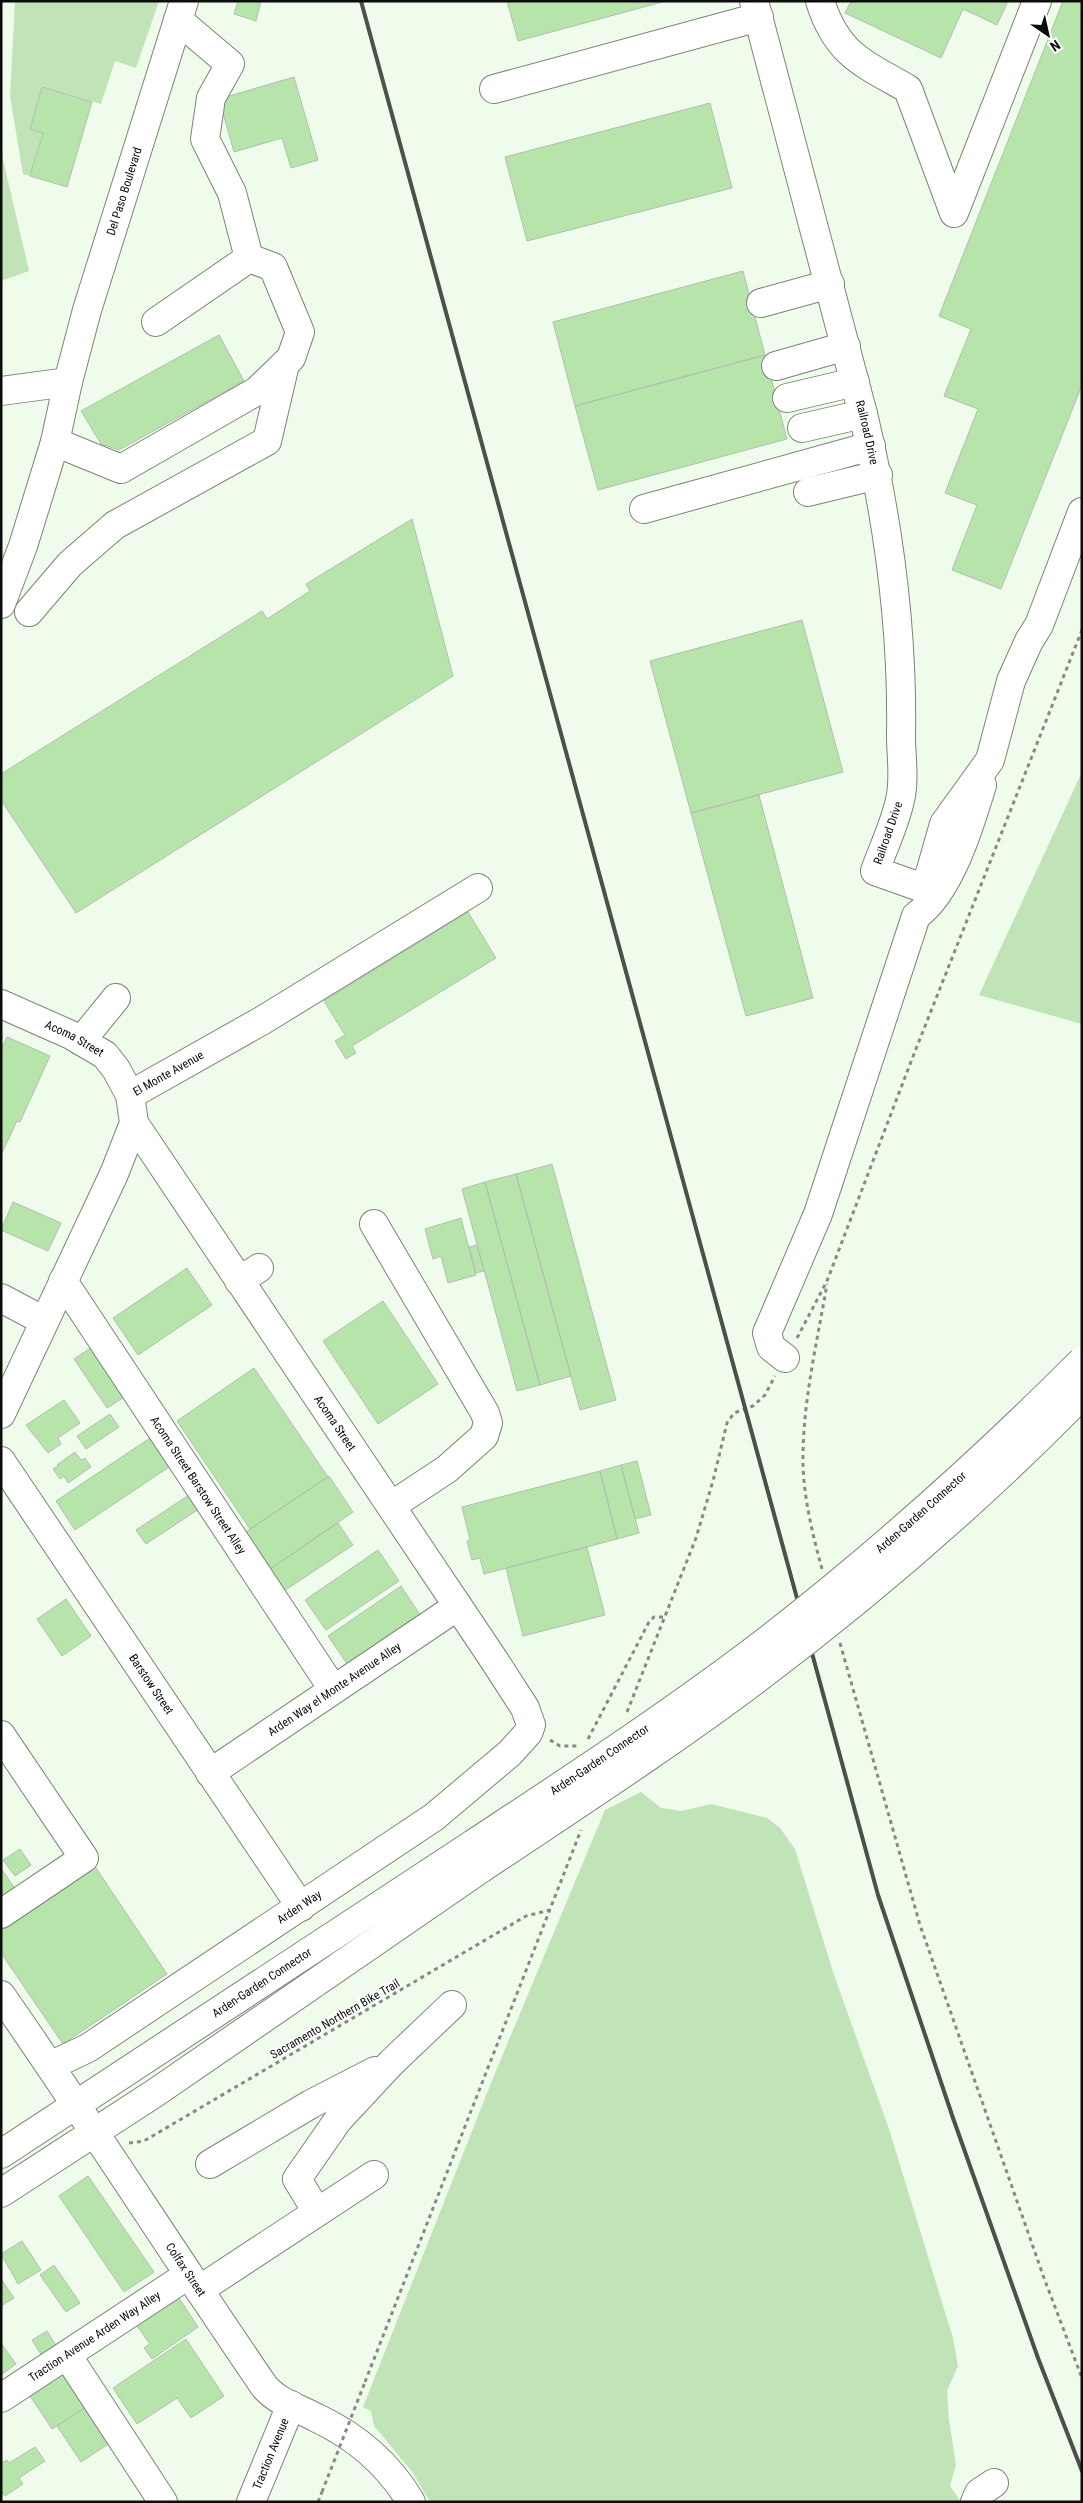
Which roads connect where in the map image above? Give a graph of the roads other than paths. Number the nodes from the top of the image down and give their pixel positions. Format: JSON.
{"nodes":[{"id":1,"x":820,"y":1,"type":"edge"},
{"id":2,"x":1037,"y":1,"type":"edge"},
{"id":3,"x":756,"y":9,"type":"edge"},
{"id":4,"x":181,"y":11,"type":"edge"},
{"id":5,"x":494,"y":89,"type":"dead end"},
{"id":6,"x":249,"y":258,"type":"junction"},
{"id":7,"x":830,"y":284,"type":"junction"},
{"id":8,"x":761,"y":303,"type":"dead end"},
{"id":9,"x":156,"y":322,"type":"dead end"},
{"id":10,"x":846,"y":346,"type":"junction"},
{"id":11,"x":285,"y":364,"type":"junction"},
{"id":12,"x":776,"y":366,"type":"dead end"},
{"id":13,"x":68,"y":382,"type":"junction"},
{"id":14,"x":855,"y":382,"type":"junction"},
{"id":15,"x":1,"y":392,"type":"edge"},
{"id":16,"x":787,"y":398,"type":"dead end"},
{"id":17,"x":863,"y":414,"type":"junction"},
{"id":18,"x":802,"y":428,"type":"dead end"},
{"id":19,"x":55,"y":442,"type":"junction"},
{"id":20,"x":871,"y":446,"type":"junction"},
{"id":21,"x":878,"y":475,"type":"junction"},
{"id":22,"x":808,"y":492,"type":"dead end"},
{"id":23,"x":644,"y":509,"type":"dead end"},
{"id":24,"x":1082,"y":512,"type":"edge"},
{"id":25,"x":1,"y":604,"type":"edge"},
{"id":26,"x":29,"y":612,"type":"dead end"},
{"id":27,"x":990,"y":760,"type":"junction"},
{"id":28,"x":478,"y":888,"type":"dead end"},
{"id":29,"x":116,"y":998,"type":"dead end"},
{"id":30,"x":4,"y":1013,"type":"edge"},
{"id":31,"x":81,"y":1041,"type":"junction"},
{"id":32,"x":130,"y":1095,"type":"junction"},
{"id":33,"x":134,"y":1123,"type":"junction"},
{"id":34,"x":374,"y":1224,"type":"dead end"},
{"id":35,"x":63,"y":1281,"type":"junction"},
{"id":36,"x":1,"y":1298,"type":"edge"},
{"id":37,"x":44,"y":1321,"type":"junction"},
{"id":38,"x":785,"y":1358,"type":"dead end"},
{"id":39,"x":1082,"y":1361,"type":"edge"},
{"id":40,"x":1082,"y":1395,"type":"edge"},
{"id":41,"x":1,"y":1414,"type":"edge"},
{"id":42,"x":1,"y":1461,"type":"edge"},
{"id":43,"x":391,"y":1506,"type":"junction"},
{"id":44,"x":458,"y":1606,"type":"junction"},
{"id":45,"x":334,"y":1689,"type":"junction"},
{"id":46,"x":531,"y":1726,"type":"joint"},
{"id":47,"x":1,"y":1736,"type":"edge"},
{"id":48,"x":210,"y":1773,"type":"junction"},
{"id":49,"x":478,"y":1856,"type":"junction"},
{"id":50,"x":301,"y":1907,"type":"junction"},
{"id":51,"x":1,"y":1914,"type":"edge"},
{"id":52,"x":1,"y":1995,"type":"edge"},
{"id":53,"x":452,"y":2006,"type":"dead end"},
{"id":54,"x":392,"y":2062,"type":"junction"},
{"id":55,"x":50,"y":2066,"type":"junction"},
{"id":56,"x":77,"y":2104,"type":"junction"},
{"id":57,"x":96,"y":2132,"type":"junction"},
{"id":58,"x":1,"y":2154,"type":"edge"},
{"id":59,"x":210,"y":2164,"type":"dead end"},
{"id":60,"x":374,"y":2174,"type":"dead end"},
{"id":61,"x":1,"y":2193,"type":"edge"},
{"id":62,"x":317,"y":2212,"type":"junction"},
{"id":63,"x":193,"y":2283,"type":"junction"},
{"id":64,"x":67,"y":2355,"type":"junction"},
{"id":65,"x":1,"y":2398,"type":"edge"},
{"id":66,"x":291,"y":2405,"type":"junction"},
{"id":67,"x":994,"y":2483,"type":"dead end"},
{"id":68,"x":163,"y":2502,"type":"edge"},
{"id":69,"x":251,"y":2502,"type":"edge"},
{"id":70,"x":411,"y":2502,"type":"edge"},
{"id":71,"x":975,"y":2502,"type":"edge"}],
"edges":[{"from":1,"to":2,"type":"street"},
{"from":3,"to":5,"type":"street"},
{"from":3,"to":7,"type":"street","name":"Railroad Drive"},
{"from":4,"to":6,"type":"street"},
{"from":4,"to":13,"type":"street","name":"Del Paso Boulevard"},
{"from":6,"to":9,"type":"street"},
{"from":6,"to":11,"type":"street"},
{"from":7,"to":8,"type":"street"},
{"from":7,"to":10,"type":"street","name":"Railroad Drive"},
{"from":10,"to":12,"type":"street"},
{"from":10,"to":14,"type":"street","name":"Railroad Drive"},
{"from":11,"to":19,"type":"street"},
{"from":11,"to":26,"type":"street"},
{"from":13,"to":15,"type":"street"},
{"from":13,"to":19,"type":"street","name":"Del Paso Boulevard"},
{"from":14,"to":16,"type":"street"},
{"from":14,"to":17,"type":"street","name":"Railroad Drive"},
{"from":17,"to":18,"type":"street"},
{"from":17,"to":20,"type":"street","name":"Railroad Drive"},
{"from":19,"to":25,"type":"street","name":"Del Paso Boulevard"},
{"from":20,"to":21,"type":"street","name":"Railroad Drive"},
{"from":20,"to":23,"type":"street"},
{"from":21,"to":22,"type":"street"},
{"from":21,"to":27,"type":"street","name":"Railroad Drive"},
{"from":24,"to":27,"type":"street"},
{"from":27,"to":38,"type":"street"},
{"from":28,"to":32,"type":"street","name":"El Monte Avenue"},
{"from":29,"to":31,"type":"street"},
{"from":30,"to":31,"type":"street","name":"Acoma Street"},
{"from":31,"to":32,"type":"street","name":"Acoma Street"},
{"from":32,"to":33,"type":"street","name":"El Monte Avenue"},
{"from":33,"to":35,"type":"street","name":"El Monte Avenue"},
{"from":33,"to":43,"type":"street","name":"Acoma Street"},
{"from":34,"to":43,"type":"street"},
{"from":35,"to":37,"type":"street","name":"El Monte Avenue"},
{"from":35,"to":45,"type":"street","name":"Acoma Street Barstow Street Alley"},
{"from":36,"to":37,"type":"street"},
{"from":37,"to":41,"type":"street","name":"El Monte Avenue"},
{"from":39,"to":49,"type":"street","name":"Arden-Garden Connector","bridge":true},
{"from":40,"to":49,"type":"street","name":"Arden-Garden Connector","bridge":true},
{"from":42,"to":48,"type":"street","name":"Barstow Street"},
{"from":43,"to":44,"type":"street","name":"Acoma Street"},
{"from":44,"to":45,"type":"street","name":"Arden Way el Monte Avenue Alley"},
{"from":44,"to":46,"type":"street","name":"Acoma Street"},
{"from":45,"to":48,"type":"street","name":"Arden Way el Monte Avenue Alley"},
{"from":46,"to":50,"type":"street","name":"Arden Way"},
{"from":47,"to":51,"type":"street"},
{"from":48,"to":50,"type":"street","name":"Barstow Street"},
{"from":49,"to":56,"type":"street","name":"Arden-Garden Connector"},
{"from":49,"to":57,"type":"street","name":"Arden-Garden Connector"},
{"from":50,"to":55,"type":"street","name":"Arden Way"},
{"from":52,"to":55,"type":"street","name":"Colfax Street"},
{"from":53,"to":54,"type":"street"},
{"from":54,"to":59,"type":"street"},
{"from":54,"to":62,"type":"street"},
{"from":55,"to":56,"type":"street","name":"Colfax Street"},
{"from":56,"to":57,"type":"street","name":"Colfax Street"},
{"from":56,"to":58,"type":"street"},
{"from":57,"to":61,"type":"street"},
{"from":57,"to":63,"type":"street","name":"Colfax Street"},
{"from":60,"to":62,"type":"street","name":"Traction Avenue Arden Way Alley"},
{"from":62,"to":63,"type":"street","name":"Traction Avenue Arden Way Alley"},
{"from":63,"to":64,"type":"street","name":"Traction Avenue Arden Way Alley"},
{"from":63,"to":66,"type":"street","name":"Colfax Street"},
{"from":64,"to":65,"type":"street","name":"Traction Avenue Arden Way Alley"},
{"from":64,"to":68,"type":"street"},
{"from":66,"to":69,"type":"street","name":"Traction Avenue"},
{"from":66,"to":70,"type":"street","name":"Colfax Street"},
{"from":67,"to":71,"type":"street"}]}
